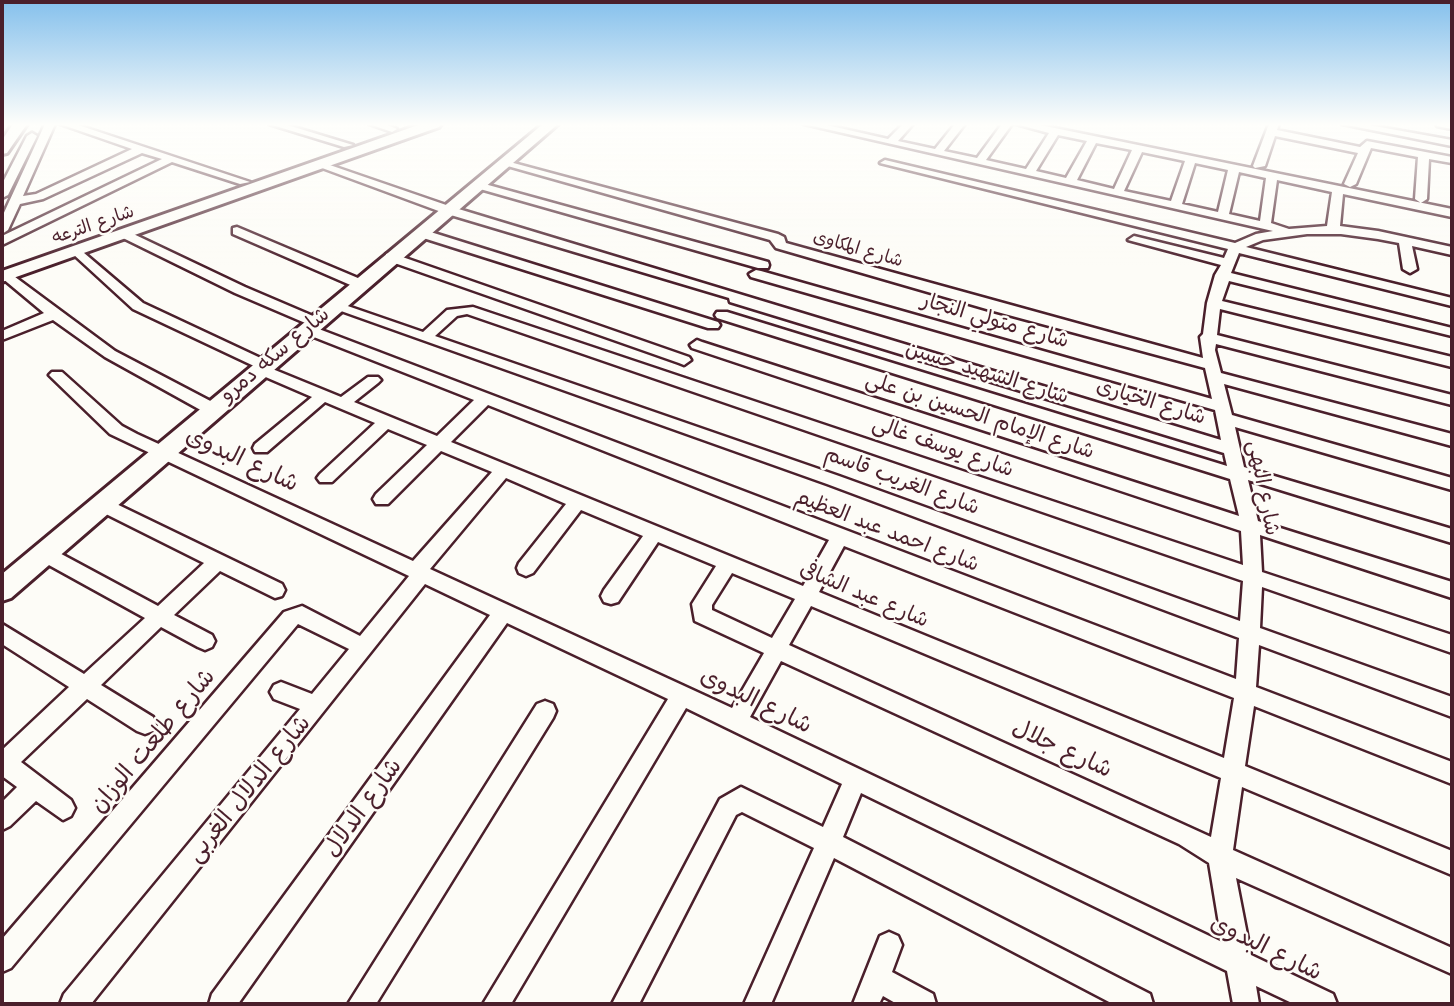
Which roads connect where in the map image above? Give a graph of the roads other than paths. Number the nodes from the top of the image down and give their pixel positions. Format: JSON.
{"nodes":[{"id":1,"x":15,"y":171,"type":"edge"},
{"id":2,"x":29,"y":171,"type":"edge"},
{"id":3,"x":93,"y":171,"type":"edge"},
{"id":4,"x":146,"y":171,"type":"edge"},
{"id":5,"x":208,"y":171,"type":"edge"},
{"id":6,"x":275,"y":171,"type":"edge"},
{"id":7,"x":302,"y":171,"type":"edge"},
{"id":8,"x":337,"y":171,"type":"edge"},
{"id":9,"x":493,"y":171,"type":"edge"},
{"id":10,"x":531,"y":171,"type":"edge"},
{"id":11,"x":914,"y":171,"type":"edge"},
{"id":12,"x":1025,"y":171,"type":"edge"},
{"id":13,"x":1076,"y":171,"type":"edge"},
{"id":14,"x":1128,"y":171,"type":"edge"},
{"id":15,"x":1187,"y":171,"type":"edge"},
{"id":16,"x":1233,"y":171,"type":"edge"},
{"id":17,"x":1248,"y":171,"type":"edge"},
{"id":18,"x":1279,"y":171,"type":"edge"},
{"id":19,"x":1352,"y":171,"type":"edge"},
{"id":20,"x":1422,"y":171,"type":"edge"},
{"id":21,"x":1030,"y":172,"type":"joint"},
{"id":22,"x":1272,"y":176,"type":"junction"},
{"id":23,"x":244,"y":182,"type":"junction"},
{"id":24,"x":1070,"y":182,"type":"junction"},
{"id":25,"x":477,"y":185,"type":"junction"},
{"id":26,"x":1344,"y":187,"type":"junction"},
{"id":27,"x":1118,"y":192,"type":"junction"},
{"id":28,"x":2,"y":195,"type":"edge"},
{"id":29,"x":1420,"y":198,"type":"junction"},
{"id":30,"x":15,"y":201,"type":"junction"},
{"id":31,"x":1176,"y":205,"type":"junction"},
{"id":32,"x":1452,"y":205,"type":"edge"},
{"id":33,"x":448,"y":210,"type":"junction"},
{"id":34,"x":1452,"y":213,"type":"edge"},
{"id":35,"x":1223,"y":216,"type":"junction"},
{"id":36,"x":159,"y":217,"type":"junction"},
{"id":37,"x":1265,"y":225,"type":"junction"},
{"id":38,"x":2,"y":230,"type":"edge"},
{"id":39,"x":1333,"y":230,"type":"junction"},
{"id":40,"x":237,"y":231,"type":"dead end"},
{"id":41,"x":1291,"y":231,"type":"junction"},
{"id":42,"x":421,"y":233,"type":"junction"},
{"id":43,"x":125,"y":234,"type":"junction"},
{"id":44,"x":1134,"y":240,"type":"dead end"},
{"id":45,"x":2,"y":241,"type":"edge"},
{"id":46,"x":1405,"y":241,"type":"junction"},
{"id":47,"x":780,"y":245,"type":"junction"},
{"id":48,"x":77,"y":251,"type":"junction"},
{"id":49,"x":1452,"y":251,"type":"edge"},
{"id":50,"x":391,"y":257,"type":"junction"},
{"id":51,"x":1230,"y":258,"type":"junction"},
{"id":52,"x":759,"y":269,"type":"junction"},
{"id":53,"x":1410,"y":269,"type":"dead end"},
{"id":54,"x":4,"y":273,"type":"edge"},
{"id":55,"x":360,"y":284,"type":"junction"},
{"id":56,"x":736,"y":297,"type":"junction"},
{"id":57,"x":1452,"y":302,"type":"edge"},
{"id":58,"x":1214,"y":303,"type":"junction"},
{"id":59,"x":334,"y":306,"type":"junction"},
{"id":60,"x":54,"y":314,"type":"junction"},
{"id":61,"x":718,"y":320,"type":"junction"},
{"id":62,"x":310,"y":326,"type":"junction"},
{"id":63,"x":1452,"y":332,"type":"edge"},
{"id":64,"x":2,"y":336,"type":"edge"},
{"id":65,"x":426,"y":337,"type":"junction"},
{"id":66,"x":1207,"y":337,"type":"junction"},
{"id":67,"x":697,"y":345,"type":"junction"},
{"id":68,"x":684,"y":360,"type":"junction"},
{"id":69,"x":1452,"y":362,"type":"edge"},
{"id":70,"x":262,"y":367,"type":"junction"},
{"id":71,"x":1212,"y":370,"type":"junction"},
{"id":72,"x":57,"y":375,"type":"dead end"},
{"id":73,"x":670,"y":378,"type":"junction"},
{"id":74,"x":373,"y":380,"type":"dead end"},
{"id":75,"x":323,"y":396,"type":"junction"},
{"id":76,"x":485,"y":399,"type":"junction"},
{"id":77,"x":1452,"y":400,"type":"edge"},
{"id":78,"x":342,"y":404,"type":"junction"},
{"id":79,"x":212,"y":409,"type":"junction"},
{"id":80,"x":1224,"y":413,"type":"junction"},
{"id":81,"x":386,"y":422,"type":"junction"},
{"id":82,"x":1452,"y":440,"type":"edge"},
{"id":83,"x":439,"y":444,"type":"junction"},
{"id":84,"x":261,"y":448,"type":"dead end"},
{"id":85,"x":1232,"y":449,"type":"junction"},
{"id":86,"x":162,"y":453,"type":"junction"},
{"id":87,"x":504,"y":470,"type":"junction"},
{"id":88,"x":1238,"y":473,"type":"junction"},
{"id":89,"x":326,"y":478,"type":"dead end"},
{"id":90,"x":1452,"y":484,"type":"edge"},
{"id":91,"x":382,"y":499,"type":"dead end"},
{"id":92,"x":579,"y":501,"type":"junction"},
{"id":93,"x":104,"y":505,"type":"junction"},
{"id":94,"x":1250,"y":526,"type":"junction"},
{"id":95,"x":655,"y":533,"type":"junction"},
{"id":96,"x":1452,"y":536,"type":"edge"},
{"id":97,"x":841,"y":537,"type":"junction"},
{"id":98,"x":44,"y":554,"type":"junction"},
{"id":99,"x":218,"y":561,"type":"junction"},
{"id":100,"x":728,"y":562,"type":"junction"},
{"id":101,"x":526,"y":568,"type":"dead end"},
{"id":102,"x":420,"y":571,"type":"junction"},
{"id":103,"x":1254,"y":577,"type":"junction"},
{"id":104,"x":2,"y":590,"type":"edge"},
{"id":105,"x":275,"y":590,"type":"dead end"},
{"id":106,"x":1452,"y":590,"type":"edge"},
{"id":107,"x":611,"y":596,"type":"dead end"},
{"id":108,"x":807,"y":596,"type":"junction"},
{"id":109,"x":504,"y":611,"type":"junction"},
{"id":110,"x":159,"y":617,"type":"junction"},
{"id":111,"x":2,"y":633,"type":"edge"},
{"id":112,"x":1250,"y":634,"type":"junction"},
{"id":113,"x":205,"y":642,"type":"dead end"},
{"id":114,"x":1452,"y":644,"type":"edge"},
{"id":115,"x":363,"y":647,"type":"junction"},
{"id":116,"x":778,"y":648,"type":"junction"},
{"id":117,"x":85,"y":687,"type":"junction"},
{"id":118,"x":281,"y":692,"type":"dead end"},
{"id":119,"x":682,"y":695,"type":"junction"},
{"id":120,"x":1245,"y":695,"type":"junction"},
{"id":121,"x":316,"y":705,"type":"junction"},
{"id":122,"x":1452,"y":707,"type":"edge"},
{"id":123,"x":545,"y":711,"type":"dead end"},
{"id":124,"x":736,"y":721,"type":"junction"},
{"id":125,"x":145,"y":724,"type":"dead end"},
{"id":126,"x":3,"y":762,"type":"edge"},
{"id":127,"x":1452,"y":773,"type":"edge"},
{"id":128,"x":1234,"y":775,"type":"junction"},
{"id":129,"x":856,"y":779,"type":"junction"},
{"id":130,"x":35,"y":786,"type":"junction"},
{"id":131,"x":63,"y":808,"type":"dead end"},
{"id":132,"x":2,"y":818,"type":"edge"},
{"id":133,"x":828,"y":842,"type":"junction"},
{"id":134,"x":1220,"y":855,"type":"junction"},
{"id":135,"x":1452,"y":863,"type":"edge"},
{"id":136,"x":889,"y":946,"type":"dead end"},
{"id":137,"x":2,"y":959,"type":"edge"},
{"id":138,"x":1452,"y":961,"type":"edge"},
{"id":139,"x":1239,"y":965,"type":"junction"},
{"id":140,"x":877,"y":978,"type":"junction"},
{"id":141,"x":74,"y":1004,"type":"edge"},
{"id":142,"x":222,"y":1004,"type":"edge"},
{"id":143,"x":361,"y":1004,"type":"edge"},
{"id":144,"x":495,"y":1004,"type":"edge"},
{"id":145,"x":625,"y":1004,"type":"edge"},
{"id":146,"x":757,"y":1004,"type":"edge"},
{"id":147,"x":866,"y":1004,"type":"edge"},
{"id":148,"x":923,"y":1004,"type":"edge"},
{"id":149,"x":1140,"y":1004,"type":"edge"},
{"id":150,"x":1246,"y":1004,"type":"edge"},
{"id":151,"x":1322,"y":1004,"type":"edge"}],
"edges":[{"from":1,"to":28,"type":"street"},
{"from":2,"to":30,"type":"street"},
{"from":3,"to":30,"type":"street"},
{"from":4,"to":45,"type":"street"},
{"from":5,"to":23,"type":"street"},
{"from":6,"to":23,"type":"main road","name":"شارع الترعه"},
{"from":7,"to":36,"type":"main road","name":"شارع الترعه"},
{"from":8,"to":33,"type":"street","name":"شارع الخيارى"},
{"from":9,"to":25,"type":"main road","name":"شارع سكه دمرو"},
{"from":10,"to":47,"type":"street","name":"شارع المكاوى"},
{"from":11,"to":51,"type":"street"},
{"from":12,"to":21,"type":"street"},
{"from":13,"to":24,"type":"street"},
{"from":14,"to":27,"type":"street"},
{"from":15,"to":31,"type":"street"},
{"from":16,"to":35,"type":"street"},
{"from":17,"to":22,"type":"street"},
{"from":18,"to":26,"type":"street"},
{"from":19,"to":26,"type":"street"},
{"from":20,"to":29,"type":"street"},
{"from":21,"to":24,"type":"street"},
{"from":22,"to":26,"type":"street"},
{"from":22,"to":37,"type":"street"},
{"from":23,"to":36,"type":"main road","name":"شارع الترعه"},
{"from":24,"to":27,"type":"street"},
{"from":25,"to":33,"type":"main road","name":"شارع سكه دمرو"},
{"from":25,"to":52,"type":"street","name":"شارع متولي النجار"},
{"from":26,"to":29,"type":"street"},
{"from":26,"to":34,"type":"street"},
{"from":26,"to":39,"type":"street"},
{"from":27,"to":31,"type":"street"},
{"from":29,"to":32,"type":"street"},
{"from":30,"to":38,"type":"street"},
{"from":31,"to":35,"type":"street"},
{"from":33,"to":42,"type":"main road","name":"شارع سكه دمرو"},
{"from":33,"to":56,"type":"street","name":"شارع الخيارى"},
{"from":35,"to":37,"type":"street"},
{"from":36,"to":43,"type":"main road","name":"شارع الترعه"},
{"from":36,"to":54,"type":"main road","name":"شارع الترعه"},
{"from":37,"to":41,"type":"street"},
{"from":39,"to":41,"type":"street"},
{"from":39,"to":46,"type":"street"},
{"from":40,"to":55,"type":"street"},
{"from":41,"to":51,"type":"street"},
{"from":42,"to":50,"type":"main road","name":"شارع سكه دمرو"},
{"from":42,"to":61,"type":"street","name":"شارع الشهيد حسين"},
{"from":43,"to":48,"type":"main road","name":"شارع الترعه"},
{"from":43,"to":62,"type":"street","name":"شارع احمد عبد العظيم"},
{"from":44,"to":51,"type":"street"},
{"from":46,"to":49,"type":"street"},
{"from":46,"to":53,"type":"street"},
{"from":47,"to":52,"type":"street"},
{"from":47,"to":71,"type":"street","name":"شارع المكاوى"},
{"from":48,"to":54,"type":"main road","name":"شارع الترعه"},
{"from":48,"to":70,"type":"street","name":"شارع عبد الشافى"},
{"from":50,"to":55,"type":"main road","name":"شارع سكه دمرو"},
{"from":50,"to":68,"type":"street"},
{"from":51,"to":57,"type":"street"},
{"from":51,"to":58,"type":"street","name":"شارع البهى"},
{"from":51,"to":63,"type":"street"},
{"from":52,"to":56,"type":"street"},
{"from":52,"to":80,"type":"street","name":"شارع متولي النجار"},
{"from":54,"to":60,"type":"street"},
{"from":55,"to":59,"type":"main road","name":"شارع سكه دمرو"},
{"from":56,"to":61,"type":"street"},
{"from":56,"to":85,"type":"street","name":"شارع الخيارى"},
{"from":58,"to":66,"type":"street","name":"شارع البهى"},
{"from":58,"to":69,"type":"street"},
{"from":59,"to":62,"type":"main road","name":"شارع سكه دمرو"},
{"from":59,"to":65,"type":"street","name":"شارع الغريب قاسم"},
{"from":60,"to":64,"type":"street"},
{"from":60,"to":79,"type":"street"},
{"from":61,"to":67,"type":"street"},
{"from":61,"to":88,"type":"street","name":"شارع الشهيد حسين"},
{"from":62,"to":70,"type":"main road","name":"شارع سكه دمرو"},
{"from":62,"to":76,"type":"street","name":"شارع احمد عبد العظيم"},
{"from":65,"to":73,"type":"street","name":"شارع يوسف غالى"},
{"from":65,"to":112,"type":"street","name":"شارع الغريب قاسم"},
{"from":66,"to":71,"type":"street","name":"شارع البهى"},
{"from":66,"to":77,"type":"street"},
{"from":67,"to":68,"type":"street"},
{"from":67,"to":94,"type":"street","name":"شارع الإمام الحسين بن على"},
{"from":68,"to":73,"type":"street"},
{"from":70,"to":75,"type":"street","name":"شارع عبد الشافى"},
{"from":70,"to":79,"type":"main road","name":"شارع سكه دمرو"},
{"from":71,"to":80,"type":"street","name":"شارع البهى"},
{"from":71,"to":82,"type":"street","name":"شارع المكاوى"},
{"from":72,"to":86,"type":"street","name":"شارع البدوى"},
{"from":73,"to":103,"type":"street","name":"شارع يوسف غالى"},
{"from":74,"to":78,"type":"street"},
{"from":75,"to":78,"type":"street","name":"شارع عبد الشافى"},
{"from":75,"to":84,"type":"street"},
{"from":76,"to":83,"type":"street"},
{"from":76,"to":97,"type":"street","name":"شارع احمد عبد العظيم"},
{"from":78,"to":81,"type":"street","name":"شارع عبد الشافى"},
{"from":79,"to":86,"type":"main road","name":"شارع سكه دمرو"},
{"from":80,"to":85,"type":"street","name":"شارع البهى"},
{"from":80,"to":90,"type":"street","name":"شارع متولي النجار"},
{"from":81,"to":83,"type":"street","name":"شارع عبد الشافى"},
{"from":81,"to":89,"type":"street"},
{"from":83,"to":87,"type":"street","name":"شارع عبد الشافى"},
{"from":83,"to":91,"type":"street"},
{"from":85,"to":88,"type":"street","name":"شارع البهى"},
{"from":86,"to":93,"type":"main road","name":"شارع سكه دمرو"},
{"from":86,"to":102,"type":"street","name":"شارع البدوى"},
{"from":87,"to":92,"type":"street","name":"شارع عبد الشافى"},
{"from":87,"to":102,"type":"street","name":"شارع الدلال الغربى"},
{"from":88,"to":94,"type":"street","name":"شارع البهى"},
{"from":88,"to":96,"type":"street","name":"شارع الشهيد حسين"},
{"from":92,"to":95,"type":"street","name":"شارع عبد الشافى"},
{"from":92,"to":101,"type":"street"},
{"from":93,"to":98,"type":"main road","name":"شارع سكه دمرو"},
{"from":93,"to":99,"type":"street"},
{"from":94,"to":103,"type":"street","name":"شارع البهى"},
{"from":94,"to":106,"type":"street","name":"شارع الإمام الحسين بن على"},
{"from":95,"to":100,"type":"street","name":"شارع عبد الشافى"},
{"from":95,"to":107,"type":"street"},
{"from":97,"to":108,"type":"street"},
{"from":97,"to":120,"type":"street","name":"شارع احمد عبد العظيم"},
{"from":98,"to":104,"type":"main road","name":"شارع سكه دمرو"},
{"from":98,"to":110,"type":"street"},
{"from":99,"to":105,"type":"street"},
{"from":99,"to":110,"type":"street"},
{"from":100,"to":108,"type":"street","name":"شارع عبد الشافى"},
{"from":100,"to":116,"type":"street","name":"شارع جلال"},
{"from":102,"to":109,"type":"street","name":"شارع البدوى"},
{"from":102,"to":115,"type":"street","name":"شارع الدلال الغربى"},
{"from":103,"to":112,"type":"street","name":"شارع البهى"},
{"from":103,"to":114,"type":"street","name":"شارع يوسف غالى"},
{"from":108,"to":116,"type":"street"},
{"from":108,"to":128,"type":"street","name":"شارع عبد الشافى"},
{"from":109,"to":119,"type":"street","name":"شارع البدوى"},
{"from":109,"to":142,"type":"street","name":"شارع الدلال"},
{"from":110,"to":113,"type":"street"},
{"from":110,"to":117,"type":"street"},
{"from":111,"to":117,"type":"street"},
{"from":112,"to":120,"type":"street","name":"شارع البهى"},
{"from":112,"to":122,"type":"street","name":"شارع الغريب قاسم"},
{"from":115,"to":121,"type":"street","name":"شارع الدلال الغربى"},
{"from":115,"to":137,"type":"street","name":"شارع طلعت الوزان"},
{"from":116,"to":124,"type":"street"},
{"from":116,"to":134,"type":"street","name":"شارع جلال"},
{"from":117,"to":125,"type":"street"},
{"from":117,"to":126,"type":"street"},
{"from":118,"to":121,"type":"street"},
{"from":119,"to":124,"type":"street","name":"شارع البدوى"},
{"from":119,"to":144,"type":"street"},
{"from":120,"to":127,"type":"street","name":"شارع احمد عبد العظيم"},
{"from":120,"to":128,"type":"street","name":"شارع البهى"},
{"from":121,"to":141,"type":"street","name":"شارع الدلال الغربى"},
{"from":123,"to":143,"type":"street"},
{"from":124,"to":129,"type":"street","name":"شارع البدوى"},
{"from":126,"to":130,"type":"street"},
{"from":128,"to":134,"type":"street","name":"شارع البهى"},
{"from":128,"to":135,"type":"street","name":"شارع عبد الشافى"},
{"from":129,"to":133,"type":"street"},
{"from":129,"to":139,"type":"street","name":"شارع البدوى"},
{"from":130,"to":131,"type":"street"},
{"from":130,"to":132,"type":"street"},
{"from":133,"to":145,"type":"street"},
{"from":133,"to":146,"type":"street"},
{"from":133,"to":149,"type":"street"},
{"from":134,"to":138,"type":"street","name":"شارع جلال"},
{"from":134,"to":139,"type":"street","name":"شارع البهى"},
{"from":136,"to":140,"type":"street"},
{"from":139,"to":150,"type":"street","name":"شارع البهى"},
{"from":139,"to":151,"type":"street","name":"شارع البدوى"},
{"from":140,"to":147,"type":"street"},
{"from":140,"to":148,"type":"street"}]}
